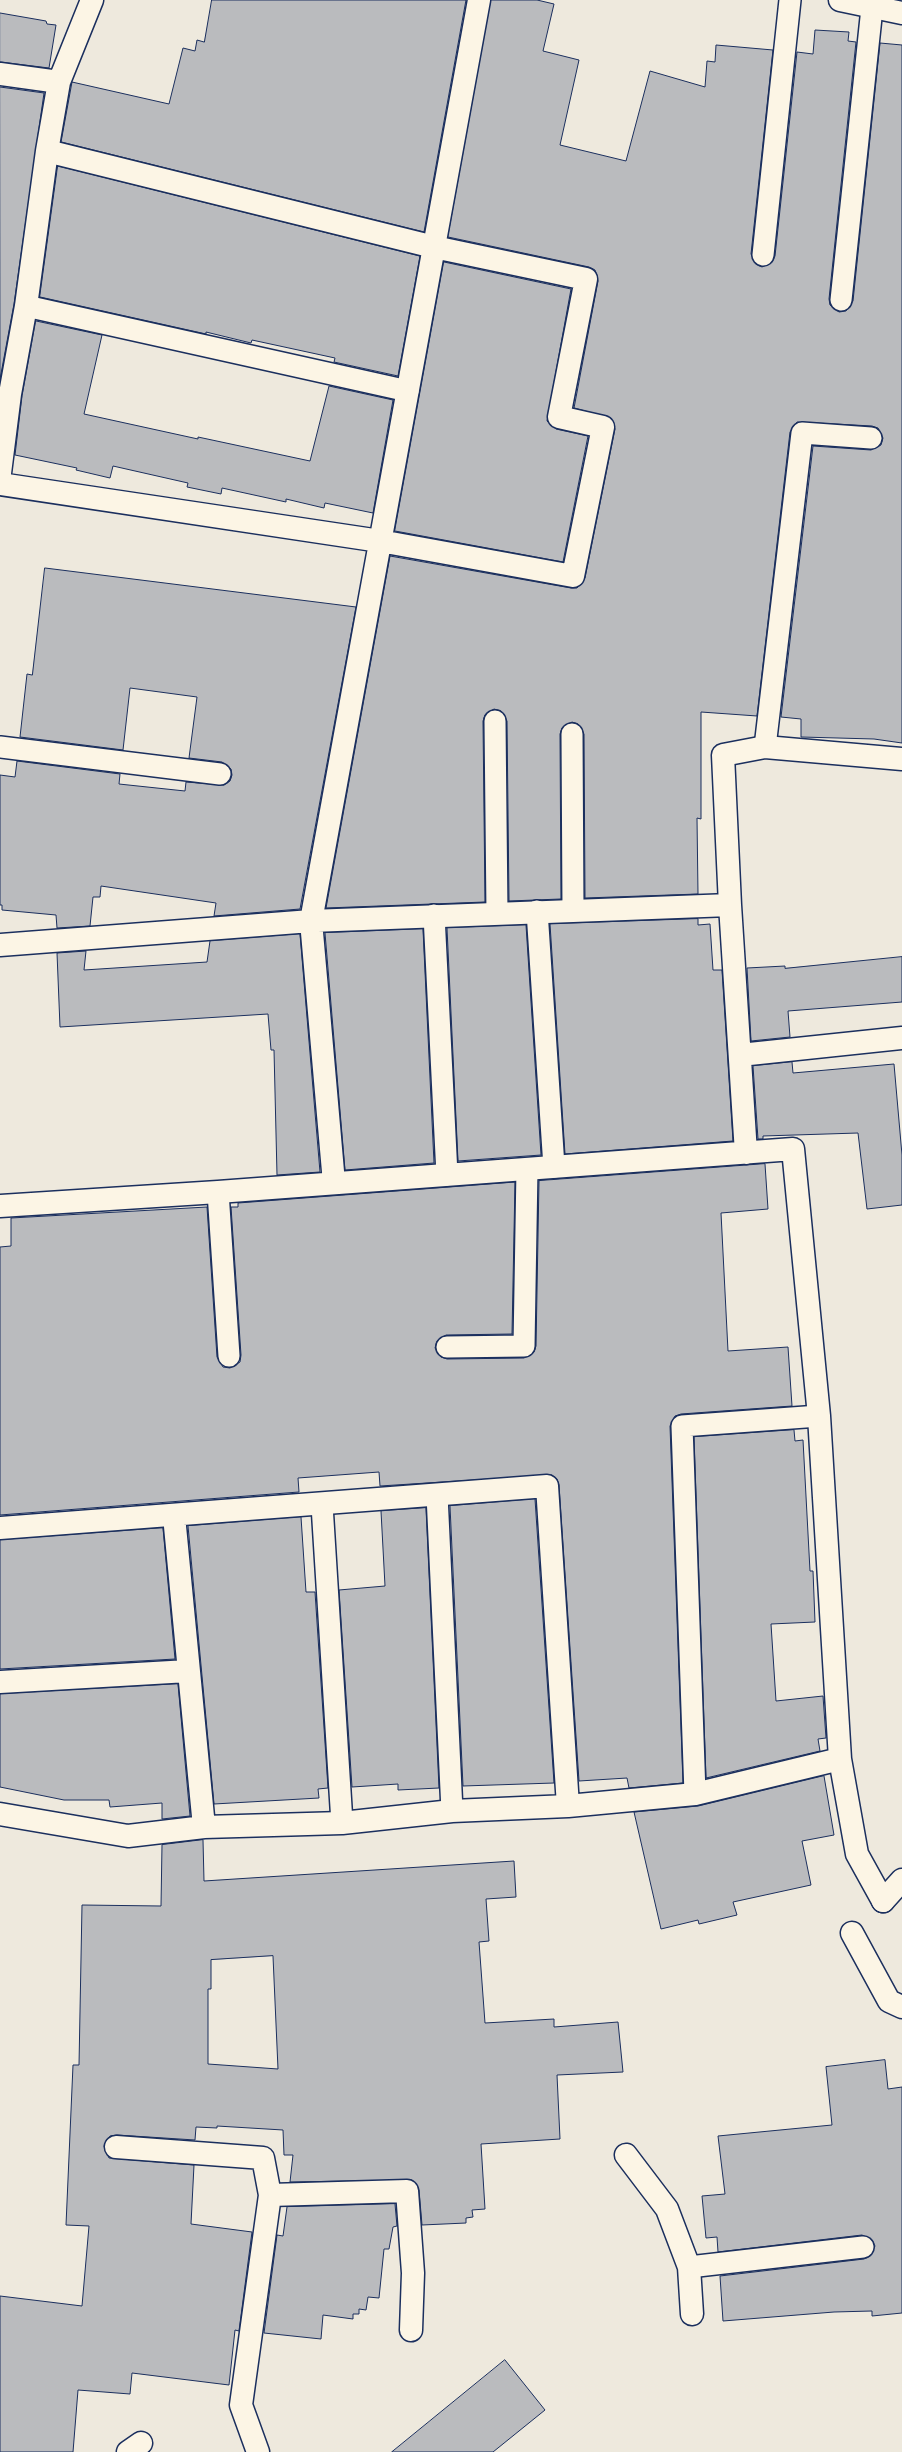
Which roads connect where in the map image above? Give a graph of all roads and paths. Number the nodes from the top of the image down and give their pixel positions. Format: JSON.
{"nodes":[{"id":1,"x":92,"y":0,"type":"edge"},
{"id":2,"x":479,"y":0,"type":"edge"},
{"id":3,"x":790,"y":0,"type":"edge"},
{"id":4,"x":840,"y":0,"type":"edge"},
{"id":5,"x":872,"y":8,"type":"junction"},
{"id":6,"x":902,"y":13,"type":"edge"},
{"id":7,"x":0,"y":74,"type":"edge"},
{"id":8,"x":59,"y":82,"type":"junction"},
{"id":9,"x":47,"y":151,"type":"junction"},
{"id":10,"x":434,"y":247,"type":"junction"},
{"id":11,"x":762,"y":255,"type":"dead end"},
{"id":12,"x":841,"y":300,"type":"dead end"},
{"id":13,"x":26,"y":306,"type":"junction"},
{"id":14,"x":408,"y":391,"type":"junction"},
{"id":15,"x":5,"y":394,"type":"edge"},
{"id":16,"x":871,"y":438,"type":"dead end"},
{"id":17,"x":0,"y":473,"type":"edge"},
{"id":18,"x":0,"y":484,"type":"edge"},
{"id":19,"x":380,"y":541,"type":"junction"},
{"id":20,"x":495,"y":721,"type":"dead end"},
{"id":21,"x":572,"y":734,"type":"dead end"},
{"id":22,"x":0,"y":747,"type":"edge"},
{"id":23,"x":765,"y":747,"type":"junction"},
{"id":24,"x":902,"y":759,"type":"edge"},
{"id":25,"x":220,"y":774,"type":"dead end"},
{"id":26,"x":730,"y":905,"type":"junction"},
{"id":27,"x":573,"y":910,"type":"junction"},
{"id":28,"x":537,"y":911,"type":"junction"},
{"id":29,"x":496,"y":913,"type":"junction"},
{"id":30,"x":434,"y":915,"type":"junction"},
{"id":31,"x":312,"y":921,"type":"junction"},
{"id":32,"x":0,"y":945,"type":"edge"},
{"id":33,"x":902,"y":1038,"type":"edge"},
{"id":34,"x":740,"y":1055,"type":"junction"},
{"id":35,"x":746,"y":1153,"type":"junction"},
{"id":36,"x":554,"y":1167,"type":"junction"},
{"id":37,"x":527,"y":1169,"type":"junction"},
{"id":38,"x":447,"y":1175,"type":"junction"},
{"id":39,"x":334,"y":1183,"type":"junction"},
{"id":40,"x":218,"y":1192,"type":"junction"},
{"id":41,"x":0,"y":1206,"type":"edge"},
{"id":42,"x":447,"y":1347,"type":"dead end"},
{"id":43,"x":229,"y":1356,"type":"dead end"},
{"id":44,"x":819,"y":1416,"type":"junction"},
{"id":45,"x":437,"y":1495,"type":"junction"},
{"id":46,"x":322,"y":1504,"type":"junction"},
{"id":47,"x":174,"y":1516,"type":"junction"},
{"id":48,"x":0,"y":1528,"type":"edge"},
{"id":49,"x":188,"y":1671,"type":"junction"},
{"id":50,"x":0,"y":1682,"type":"edge"},
{"id":51,"x":840,"y":1759,"type":"junction"},
{"id":52,"x":696,"y":1794,"type":"junction"},
{"id":53,"x":568,"y":1806,"type":"junction"},
{"id":54,"x":452,"y":1811,"type":"junction"},
{"id":55,"x":0,"y":1814,"type":"edge"},
{"id":56,"x":342,"y":1823,"type":"junction"},
{"id":57,"x":204,"y":1827,"type":"junction"},
{"id":58,"x":902,"y":1880,"type":"edge"},
{"id":59,"x":852,"y":1933,"type":"dead end"},
{"id":60,"x":902,"y":2007,"type":"edge"},
{"id":61,"x":116,"y":2147,"type":"dead end"},
{"id":62,"x":626,"y":2155,"type":"dead end"},
{"id":63,"x":270,"y":2195,"type":"junction"},
{"id":64,"x":863,"y":2247,"type":"dead end"},
{"id":65,"x":689,"y":2268,"type":"junction"},
{"id":66,"x":692,"y":2314,"type":"dead end"},
{"id":67,"x":411,"y":2330,"type":"dead end"},
{"id":68,"x":258,"y":2452,"type":"edge"}],
"edges":[{"from":1,"to":8,"type":"street"},
{"from":2,"to":10,"type":"street"},
{"from":3,"to":11,"type":"lane"},
{"from":4,"to":5,"type":"street"},
{"from":5,"to":6,"type":"street"},
{"from":5,"to":12,"type":"lane"},
{"from":7,"to":8,"type":"street"},
{"from":8,"to":9,"type":"street"},
{"from":9,"to":10,"type":"street"},
{"from":9,"to":13,"type":"street"},
{"from":10,"to":14,"type":"street"},
{"from":10,"to":19,"type":"street"},
{"from":13,"to":14,"type":"lane"},
{"from":13,"to":15,"type":"street"},
{"from":14,"to":19,"type":"street"},
{"from":15,"to":17,"type":"street"},
{"from":16,"to":23,"type":"lane"},
{"from":18,"to":19,"type":"street"},
{"from":19,"to":31,"type":"street"},
{"from":20,"to":29,"type":"lane"},
{"from":21,"to":27,"type":"lane"},
{"from":22,"to":25,"type":"lane"},
{"from":23,"to":24,"type":"street"},
{"from":23,"to":26,"type":"street"},
{"from":26,"to":27,"type":"street"},
{"from":26,"to":34,"type":"street"},
{"from":27,"to":28,"type":"street"},
{"from":28,"to":29,"type":"street"},
{"from":28,"to":36,"type":"lane"},
{"from":29,"to":30,"type":"street"},
{"from":30,"to":31,"type":"street"},
{"from":30,"to":38,"type":"lane"},
{"from":31,"to":32,"type":"street"},
{"from":31,"to":39,"type":"street"},
{"from":33,"to":34,"type":"street"},
{"from":34,"to":35,"type":"street"},
{"from":35,"to":36,"type":"street"},
{"from":35,"to":44,"type":"street"},
{"from":36,"to":37,"type":"street"},
{"from":37,"to":38,"type":"street"},
{"from":37,"to":42,"type":"lane"},
{"from":38,"to":39,"type":"street"},
{"from":39,"to":40,"type":"street"},
{"from":40,"to":41,"type":"street"},
{"from":40,"to":43,"type":"lane"},
{"from":44,"to":51,"type":"street"},
{"from":44,"to":52,"type":"lane"},
{"from":45,"to":46,"type":"street"},
{"from":45,"to":53,"type":"street"},
{"from":45,"to":54,"type":"lane"},
{"from":46,"to":47,"type":"street"},
{"from":46,"to":56,"type":"lane"},
{"from":47,"to":48,"type":"street"},
{"from":47,"to":49,"type":"street"},
{"from":49,"to":50,"type":"street"},
{"from":49,"to":57,"type":"street"},
{"from":51,"to":52,"type":"street"},
{"from":51,"to":58,"type":"street"},
{"from":52,"to":53,"type":"street"},
{"from":53,"to":54,"type":"street"},
{"from":54,"to":56,"type":"street"},
{"from":55,"to":57,"type":"street"},
{"from":56,"to":57,"type":"street"},
{"from":59,"to":60,"type":"street"},
{"from":61,"to":63,"type":"street"},
{"from":62,"to":65,"type":"street"},
{"from":63,"to":67,"type":"street"},
{"from":63,"to":68,"type":"street"},
{"from":64,"to":65,"type":"lane"},
{"from":65,"to":66,"type":"street"}]}
